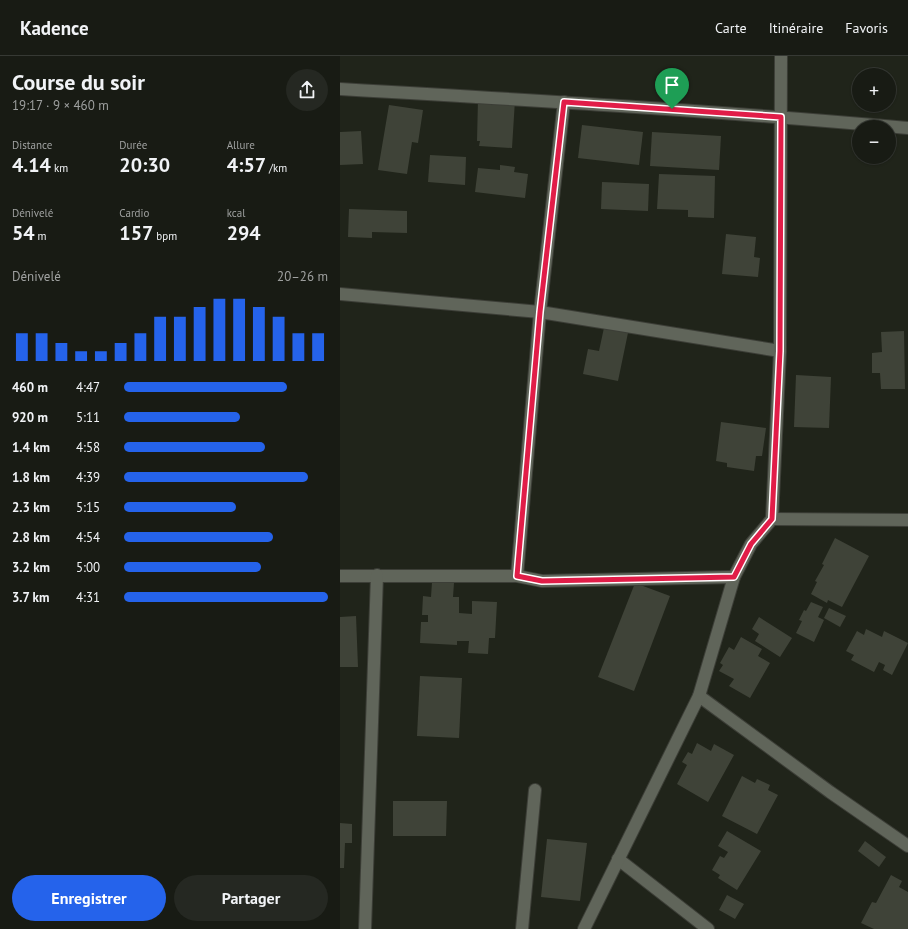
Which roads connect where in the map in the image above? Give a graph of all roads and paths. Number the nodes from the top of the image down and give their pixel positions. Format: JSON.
{"nodes":[{"id":1,"x":781,"y":56,"type":"edge"},
{"id":2,"x":340,"y":89,"type":"edge"},
{"id":3,"x":564,"y":102,"type":"junction"},
{"id":4,"x":781,"y":117,"type":"junction"},
{"id":5,"x":908,"y":128,"type":"edge"},
{"id":6,"x":340,"y":294,"type":"edge"},
{"id":7,"x":540,"y":312,"type":"junction"},
{"id":8,"x":780,"y":351,"type":"junction"},
{"id":9,"x":772,"y":519,"type":"junction"},
{"id":10,"x":908,"y":520,"type":"edge"},
{"id":11,"x":376,"y":575,"type":"junction"},
{"id":12,"x":340,"y":576,"type":"edge"},
{"id":13,"x":517,"y":576,"type":"junction"},
{"id":14,"x":734,"y":577,"type":"junction"},
{"id":15,"x":699,"y":696,"type":"junction"},
{"id":16,"x":535,"y":790,"type":"dead end"},
{"id":17,"x":908,"y":846,"type":"edge"},
{"id":18,"x":618,"y":859,"type":"junction"},
{"id":19,"x":365,"y":929,"type":"edge"},
{"id":20,"x":522,"y":929,"type":"edge"},
{"id":21,"x":584,"y":929,"type":"edge"},
{"id":22,"x":708,"y":929,"type":"edge"}],
"edges":[{"from":1,"to":4,"type":"street"},
{"from":2,"to":3,"type":"street"},
{"from":3,"to":4,"type":"street"},
{"from":3,"to":7,"type":"street"},
{"from":4,"to":5,"type":"street"},
{"from":4,"to":8,"type":"street"},
{"from":6,"to":7,"type":"street"},
{"from":7,"to":8,"type":"street"},
{"from":7,"to":13,"type":"street"},
{"from":8,"to":9,"type":"street"},
{"from":9,"to":10,"type":"street"},
{"from":9,"to":14,"type":"street"},
{"from":11,"to":12,"type":"street"},
{"from":11,"to":13,"type":"street"},
{"from":11,"to":19,"type":"street"},
{"from":13,"to":14,"type":"street"},
{"from":14,"to":15,"type":"street"},
{"from":15,"to":17,"type":"street"},
{"from":15,"to":18,"type":"street"},
{"from":16,"to":20,"type":"street"},
{"from":18,"to":21,"type":"street"},
{"from":18,"to":22,"type":"street"}]}
